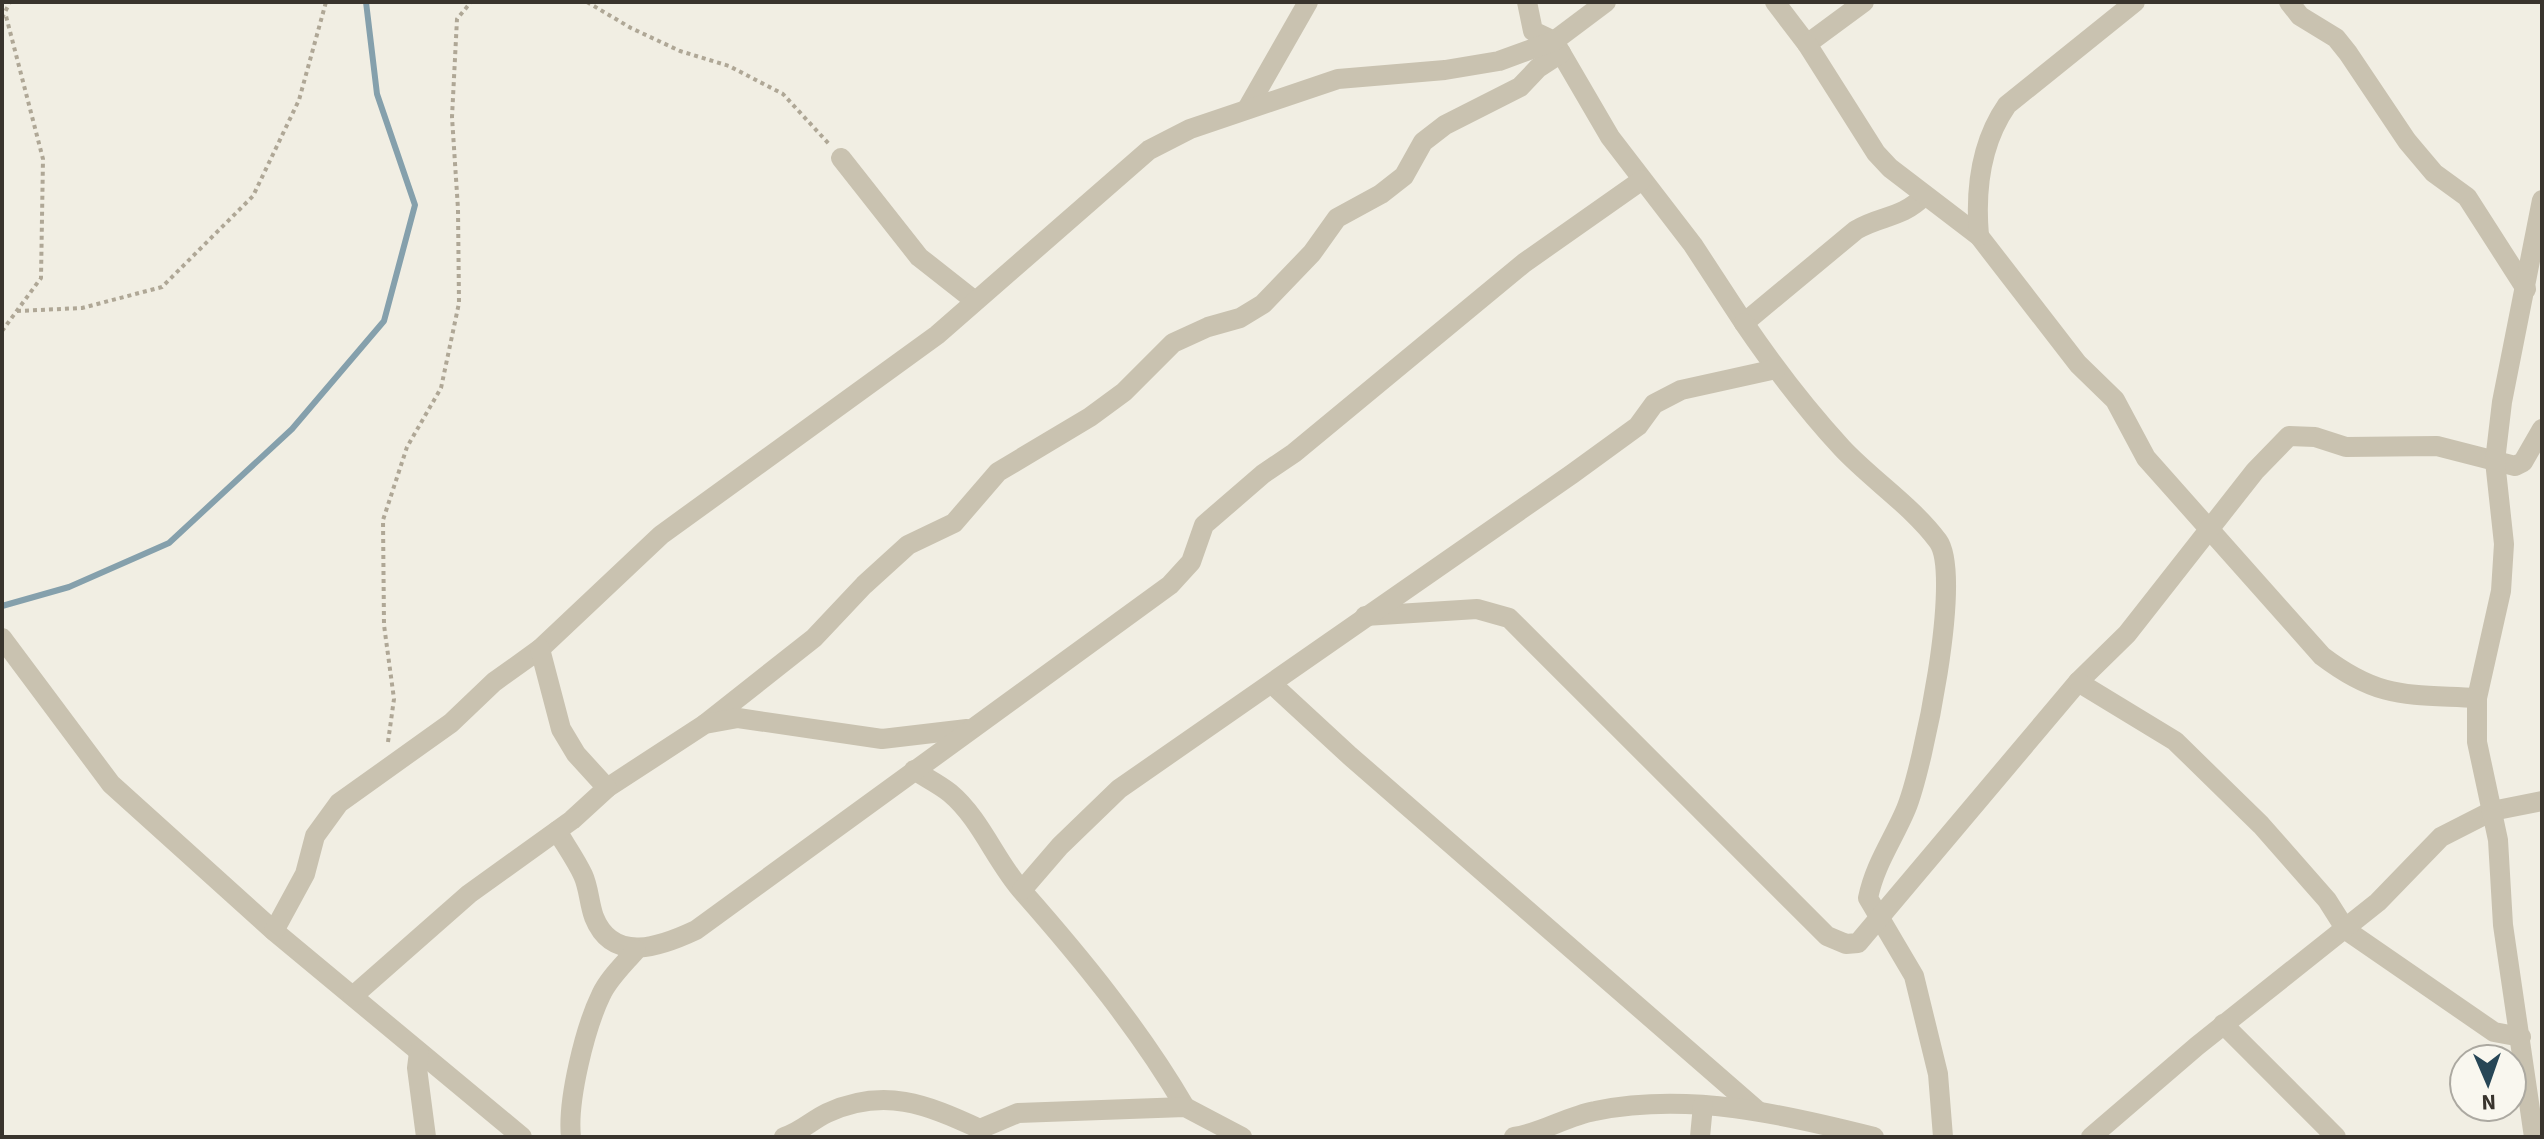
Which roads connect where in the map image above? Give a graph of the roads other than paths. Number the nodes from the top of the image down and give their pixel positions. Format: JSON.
{"nodes":[{"id":1,"x":1308,"y":2,"type":"edge"},
{"id":2,"x":1527,"y":2,"type":"edge"},
{"id":3,"x":1606,"y":2,"type":"edge"},
{"id":4,"x":1775,"y":2,"type":"edge"},
{"id":5,"x":1864,"y":2,"type":"edge"},
{"id":6,"x":2135,"y":2,"type":"edge"},
{"id":7,"x":2289,"y":2,"type":"edge"},
{"id":8,"x":1807,"y":44,"type":"junction"},
{"id":9,"x":1557,"y":47,"type":"junction"},
{"id":10,"x":1247,"y":109,"type":"junction"},
{"id":11,"x":841,"y":158,"type":"road end"},
{"id":12,"x":1642,"y":180,"type":"junction"},
{"id":13,"x":1924,"y":196,"type":"junction"},
{"id":14,"x":2542,"y":200,"type":"edge"},
{"id":15,"x":1979,"y":236,"type":"junction"},
{"id":16,"x":2526,"y":289,"type":"junction"},
{"id":17,"x":975,"y":301,"type":"junction"},
{"id":18,"x":1744,"y":323,"type":"junction"},
{"id":19,"x":1776,"y":369,"type":"junction"},
{"id":20,"x":2542,"y":429,"type":"edge"},
{"id":21,"x":2495,"y":461,"type":"junction"},
{"id":22,"x":2211,"y":530,"type":"junction"},
{"id":23,"x":1365,"y":616,"type":"junction"},
{"id":24,"x":2,"y":638,"type":"edge"},
{"id":25,"x":540,"y":649,"type":"junction"},
{"id":26,"x":2078,"y":682,"type":"junction"},
{"id":27,"x":1272,"y":684,"type":"junction"},
{"id":28,"x":2477,"y":698,"type":"junction"},
{"id":29,"x":705,"y":724,"type":"junction"},
{"id":30,"x":971,"y":728,"type":"junction"},
{"id":31,"x":914,"y":770,"type":"junction"},
{"id":32,"x":607,"y":788,"type":"junction"},
{"id":33,"x":2542,"y":801,"type":"edge"},
{"id":34,"x":2492,"y":811,"type":"junction"},
{"id":35,"x":557,"y":831,"type":"junction"},
{"id":36,"x":1022,"y":890,"type":"junction"},
{"id":37,"x":1880,"y":917,"type":"junction"},
{"id":38,"x":2346,"y":930,"type":"junction"},
{"id":39,"x":274,"y":931,"type":"junction"},
{"id":40,"x":636,"y":950,"type":"junction"},
{"id":41,"x":353,"y":996,"type":"junction"},
{"id":42,"x":2223,"y":1024,"type":"junction"},
{"id":43,"x":2521,"y":1037,"type":"junction"},
{"id":44,"x":419,"y":1052,"type":"junction"},
{"id":45,"x":1703,"y":1105,"type":"junction"},
{"id":46,"x":1185,"y":1107,"type":"junction"},
{"id":47,"x":1758,"y":1111,"type":"junction"},
{"id":48,"x":426,"y":1137,"type":"edge"},
{"id":49,"x":522,"y":1137,"type":"edge"},
{"id":50,"x":571,"y":1137,"type":"edge"},
{"id":51,"x":784,"y":1137,"type":"edge"},
{"id":52,"x":1242,"y":1137,"type":"edge"},
{"id":53,"x":1514,"y":1137,"type":"edge"},
{"id":54,"x":1700,"y":1137,"type":"edge"},
{"id":55,"x":1874,"y":1137,"type":"edge"},
{"id":56,"x":1943,"y":1137,"type":"edge"},
{"id":57,"x":2091,"y":1137,"type":"edge"},
{"id":58,"x":2336,"y":1137,"type":"edge"},
{"id":59,"x":2534,"y":1137,"type":"edge"}],
"edges":[{"from":1,"to":10,"type":"street"},
{"from":2,"to":9,"type":"street"},
{"from":3,"to":9,"type":"street"},
{"from":4,"to":8,"type":"street"},
{"from":5,"to":8,"type":"street"},
{"from":6,"to":15,"type":"street"},
{"from":7,"to":16,"type":"street"},
{"from":8,"to":13,"type":"street"},
{"from":9,"to":10,"type":"street"},
{"from":9,"to":12,"type":"street"},
{"from":9,"to":29,"type":"street"},
{"from":10,"to":17,"type":"street"},
{"from":11,"to":17,"type":"street"},
{"from":12,"to":18,"type":"street"},
{"from":12,"to":30,"type":"street"},
{"from":13,"to":15,"type":"street"},
{"from":13,"to":18,"type":"street"},
{"from":14,"to":16,"type":"street"},
{"from":15,"to":22,"type":"street"},
{"from":16,"to":21,"type":"street"},
{"from":17,"to":25,"type":"street"},
{"from":18,"to":19,"type":"street"},
{"from":19,"to":23,"type":"street"},
{"from":19,"to":37,"type":"street"},
{"from":20,"to":21,"type":"street"},
{"from":21,"to":22,"type":"street"},
{"from":21,"to":28,"type":"street"},
{"from":22,"to":26,"type":"street"},
{"from":22,"to":28,"type":"street"},
{"from":23,"to":27,"type":"street"},
{"from":23,"to":37,"type":"street"},
{"from":24,"to":39,"type":"street"},
{"from":25,"to":32,"type":"street"},
{"from":25,"to":39,"type":"street"},
{"from":26,"to":37,"type":"street"},
{"from":26,"to":38,"type":"street"},
{"from":27,"to":36,"type":"street"},
{"from":27,"to":47,"type":"street"},
{"from":28,"to":34,"type":"street"},
{"from":29,"to":30,"type":"street"},
{"from":29,"to":32,"type":"street"},
{"from":30,"to":31,"type":"street"},
{"from":31,"to":36,"type":"street"},
{"from":31,"to":40,"type":"street"},
{"from":32,"to":35,"type":"street"},
{"from":33,"to":34,"type":"street"},
{"from":34,"to":38,"type":"street"},
{"from":34,"to":43,"type":"street"},
{"from":35,"to":40,"type":"street"},
{"from":35,"to":41,"type":"street"},
{"from":36,"to":46,"type":"street"},
{"from":37,"to":56,"type":"street"},
{"from":38,"to":42,"type":"street"},
{"from":38,"to":43,"type":"street"},
{"from":39,"to":41,"type":"street"},
{"from":40,"to":50,"type":"street"},
{"from":41,"to":44,"type":"street"},
{"from":42,"to":57,"type":"street"},
{"from":42,"to":58,"type":"street"},
{"from":43,"to":59,"type":"street"},
{"from":44,"to":48,"type":"street"},
{"from":44,"to":49,"type":"street"},
{"from":45,"to":47,"type":"street"},
{"from":45,"to":53,"type":"street"},
{"from":45,"to":54,"type":"street"},
{"from":46,"to":51,"type":"street"},
{"from":46,"to":52,"type":"street"},
{"from":47,"to":55,"type":"street"}]}
